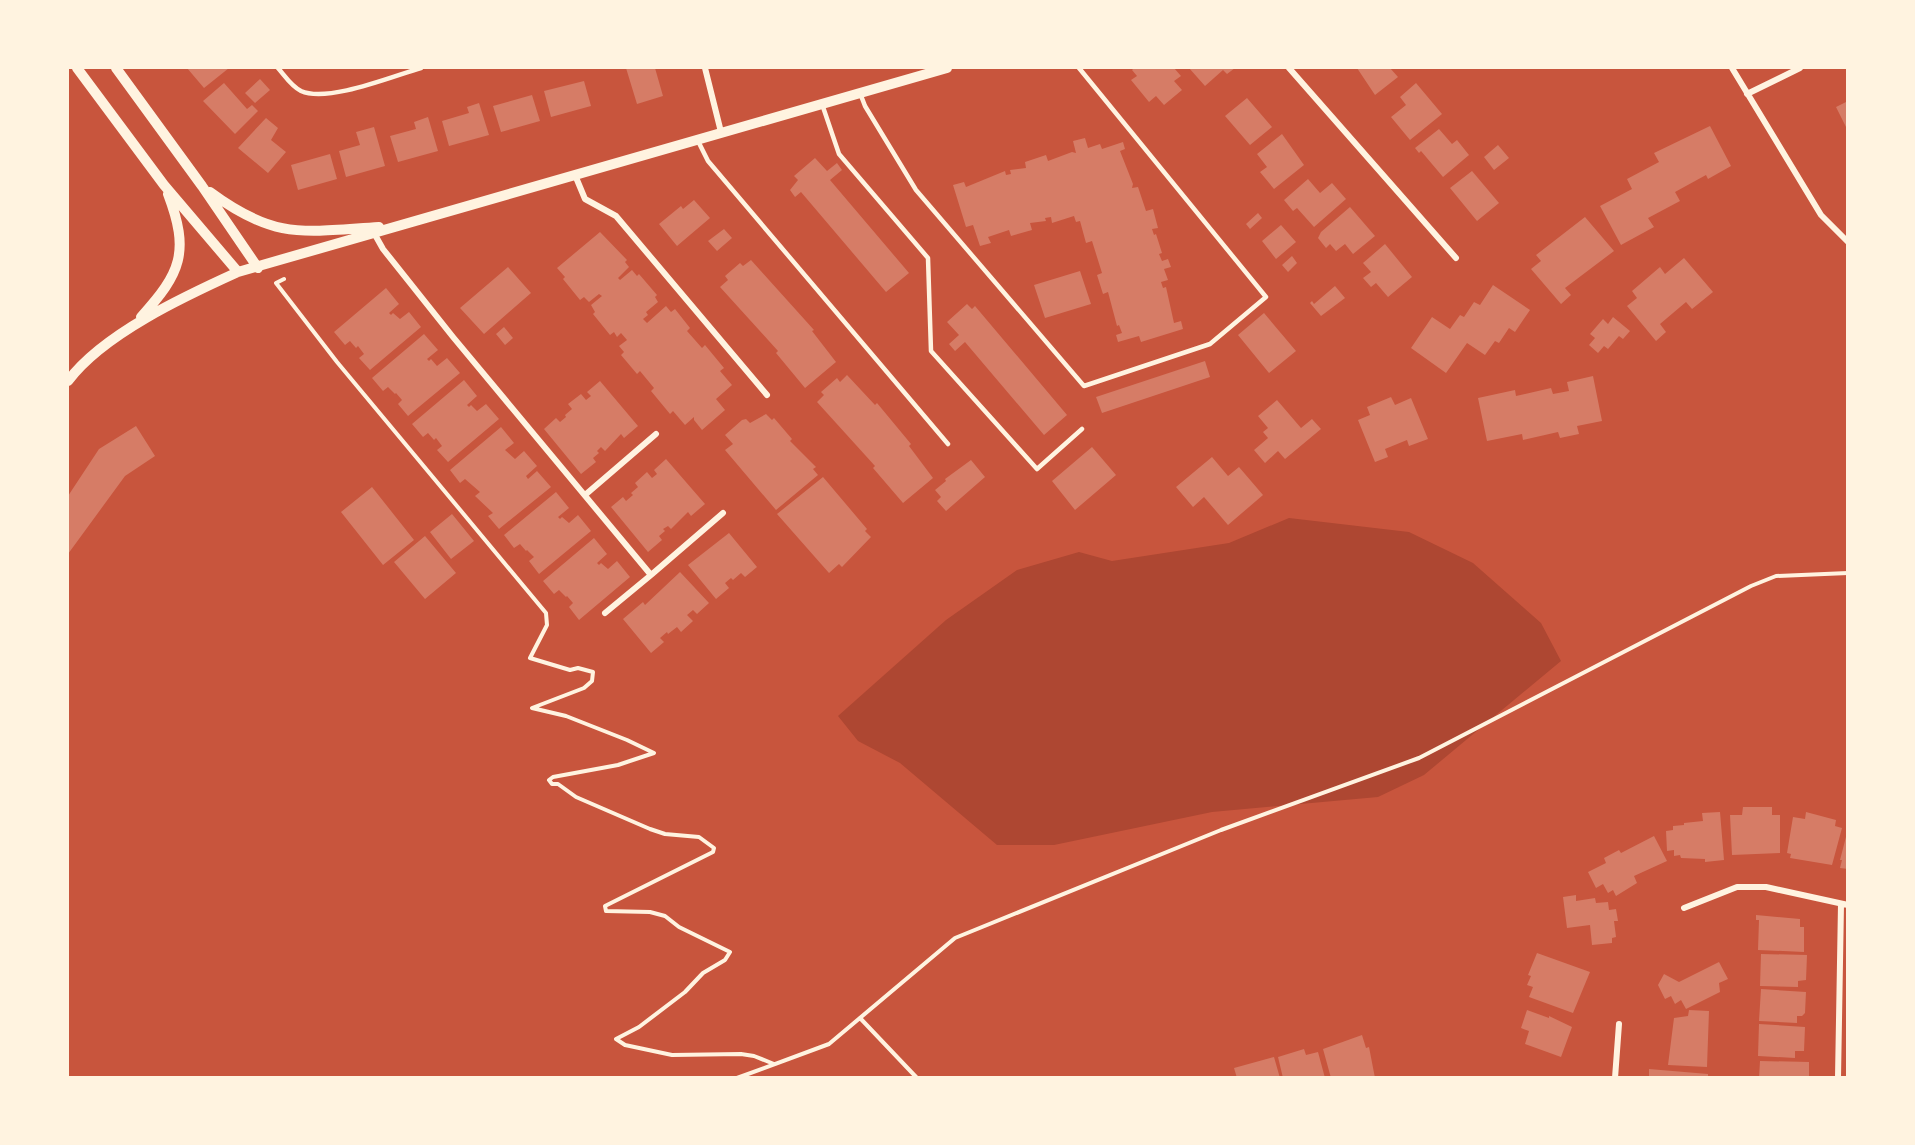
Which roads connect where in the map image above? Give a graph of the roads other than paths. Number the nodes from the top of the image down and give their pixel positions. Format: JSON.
{"nodes":[{"id":1,"x":77,"y":68,"type":"edge"},
{"id":2,"x":116,"y":68,"type":"edge"},
{"id":3,"x":278,"y":68,"type":"edge"},
{"id":4,"x":421,"y":68,"type":"edge"},
{"id":5,"x":705,"y":68,"type":"edge"},
{"id":6,"x":947,"y":68,"type":"edge"},
{"id":7,"x":1079,"y":68,"type":"edge"},
{"id":8,"x":1289,"y":68,"type":"edge"},
{"id":9,"x":1732,"y":68,"type":"edge"},
{"id":10,"x":1800,"y":68,"type":"edge"},
{"id":11,"x":860,"y":93,"type":"junction"},
{"id":12,"x":1747,"y":94,"type":"junction"},
{"id":13,"x":822,"y":104,"type":"junction"},
{"id":14,"x":722,"y":132,"type":"junction"},
{"id":15,"x":698,"y":139,"type":"junction"},
{"id":16,"x":575,"y":174,"type":"junction"},
{"id":17,"x":164,"y":184,"type":"junction"},
{"id":18,"x":202,"y":186,"type":"junction"},
{"id":19,"x":397,"y":225,"type":"junction"},
{"id":20,"x":374,"y":232,"type":"junction"},
{"id":21,"x":1848,"y":242,"type":"edge"},
{"id":22,"x":1456,"y":258,"type":"dead end"},
{"id":23,"x":258,"y":268,"type":"junction"},
{"id":24,"x":238,"y":272,"type":"junction"},
{"id":25,"x":135,"y":324,"type":"junction"},
{"id":26,"x":68,"y":381,"type":"edge"},
{"id":27,"x":768,"y":394,"type":"dead end"},
{"id":28,"x":1082,"y":429,"type":"dead end"},
{"id":29,"x":656,"y":434,"type":"dead end"},
{"id":30,"x":948,"y":444,"type":"dead end"},
{"id":31,"x":585,"y":495,"type":"junction"},
{"id":32,"x":723,"y":513,"type":"dead end"},
{"id":33,"x":651,"y":575,"type":"junction"},
{"id":34,"x":605,"y":613,"type":"dead end"},
{"id":35,"x":1844,"y":904,"type":"edge"},
{"id":36,"x":1684,"y":908,"type":"dead end"},
{"id":37,"x":1619,"y":1024,"type":"dead end"},
{"id":38,"x":1615,"y":1077,"type":"edge"},
{"id":39,"x":1838,"y":1077,"type":"edge"}],
"edges":[{"from":1,"to":17,"type":"street"},
{"from":2,"to":18,"type":"street"},
{"from":3,"to":4,"type":"lane"},
{"from":5,"to":14,"type":"street"},
{"from":6,"to":11,"type":"street"},
{"from":7,"to":11,"type":"lane"},
{"from":8,"to":22,"type":"street"},
{"from":9,"to":12,"type":"street"},
{"from":10,"to":12,"type":"street"},
{"from":11,"to":13,"type":"street"},
{"from":12,"to":21,"type":"street"},
{"from":13,"to":14,"type":"street"},
{"from":13,"to":28,"type":"lane"},
{"from":14,"to":15,"type":"street"},
{"from":15,"to":16,"type":"street"},
{"from":15,"to":30,"type":"lane"},
{"from":16,"to":19,"type":"street"},
{"from":16,"to":27,"type":"street"},
{"from":17,"to":24,"type":"street"},
{"from":17,"to":25,"type":"street"},
{"from":18,"to":19,"type":"street"},
{"from":18,"to":23,"type":"street"},
{"from":19,"to":20,"type":"street"},
{"from":20,"to":23,"type":"street"},
{"from":20,"to":31,"type":"street"},
{"from":23,"to":24,"type":"street"},
{"from":24,"to":25,"type":"street"},
{"from":25,"to":26,"type":"street"},
{"from":29,"to":31,"type":"street"},
{"from":31,"to":33,"type":"street"},
{"from":32,"to":33,"type":"street"},
{"from":33,"to":34,"type":"street"},
{"from":35,"to":36,"type":"street"},
{"from":35,"to":39,"type":"street"},
{"from":37,"to":38,"type":"street"}]}
